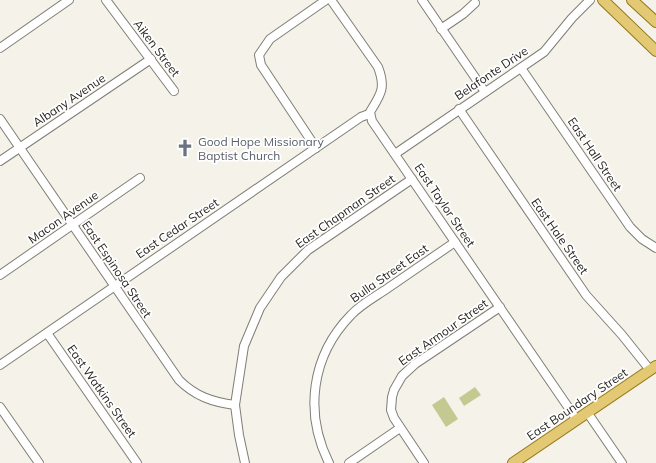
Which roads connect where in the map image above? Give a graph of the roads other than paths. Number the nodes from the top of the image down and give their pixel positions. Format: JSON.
{"nodes":[{"id":1,"x":69,"y":0,"type":"edge"},
{"id":2,"x":106,"y":0,"type":"edge"},
{"id":3,"x":326,"y":0,"type":"edge"},
{"id":4,"x":331,"y":0,"type":"edge"},
{"id":5,"x":422,"y":0,"type":"edge"},
{"id":6,"x":483,"y":0,"type":"edge"},
{"id":7,"x":590,"y":0,"type":"edge"},
{"id":8,"x":603,"y":0,"type":"edge"},
{"id":9,"x":632,"y":0,"type":"edge"},
{"id":10,"x":473,"y":2,"type":"edge"},
{"id":11,"x":656,"y":22,"type":"edge"},
{"id":12,"x":441,"y":29,"type":"junction"},
{"id":13,"x":0,"y":48,"type":"edge"},
{"id":14,"x":656,"y":51,"type":"edge"},
{"id":15,"x":151,"y":59,"type":"junction"},
{"id":16,"x":521,"y":68,"type":"junction"},
{"id":17,"x":174,"y":91,"type":"dead end"},
{"id":18,"x":485,"y":92,"type":"junction"},
{"id":19,"x":459,"y":109,"type":"junction"},
{"id":20,"x":370,"y":114,"type":"junction"},
{"id":21,"x":0,"y":119,"type":"edge"},
{"id":22,"x":20,"y":148,"type":"junction"},
{"id":23,"x":316,"y":148,"type":"junction"},
{"id":24,"x":395,"y":154,"type":"junction"},
{"id":25,"x":0,"y":161,"type":"edge"},
{"id":26,"x":140,"y":178,"type":"dead end"},
{"id":27,"x":412,"y":179,"type":"junction"},
{"id":28,"x":72,"y":225,"type":"junction"},
{"id":29,"x":455,"y":242,"type":"junction"},
{"id":30,"x":656,"y":248,"type":"edge"},
{"id":31,"x":0,"y":275,"type":"edge"},
{"id":32,"x":114,"y":286,"type":"junction"},
{"id":33,"x":500,"y":307,"type":"junction"},
{"id":34,"x":46,"y":333,"type":"junction"},
{"id":35,"x":0,"y":365,"type":"edge"},
{"id":36,"x":653,"y":368,"type":"edge"},
{"id":37,"x":235,"y":405,"type":"junction"},
{"id":38,"x":0,"y":407,"type":"edge"},
{"id":39,"x":587,"y":412,"type":"junction"},
{"id":40,"x":577,"y":420,"type":"junction"},
{"id":41,"x":400,"y":428,"type":"junction"},
{"id":42,"x":39,"y":463,"type":"edge"},
{"id":43,"x":137,"y":463,"type":"edge"},
{"id":44,"x":245,"y":463,"type":"edge"},
{"id":45,"x":329,"y":463,"type":"edge"},
{"id":46,"x":349,"y":463,"type":"edge"},
{"id":47,"x":424,"y":463,"type":"edge"},
{"id":48,"x":513,"y":463,"type":"edge"},
{"id":49,"x":622,"y":463,"type":"edge"}],
"edges":[{"from":1,"to":13,"type":"street"},
{"from":2,"to":15,"type":"street","name":"Aiken Street"},
{"from":3,"to":23,"type":"street"},
{"from":4,"to":20,"type":"street"},
{"from":5,"to":12,"type":"street"},
{"from":6,"to":10,"type":"street"},
{"from":7,"to":16,"type":"street","name":"Belafonte Drive"},
{"from":8,"to":14,"type":"main road"},
{"from":9,"to":11,"type":"main road"},
{"from":10,"to":12,"type":"street"},
{"from":12,"to":18,"type":"street"},
{"from":15,"to":17,"type":"street","name":"Aiken Street"},
{"from":15,"to":22,"type":"street","name":"Albany Avenue"},
{"from":16,"to":18,"type":"street","name":"Belafonte Drive"},
{"from":16,"to":30,"type":"street","name":"East Hall Street"},
{"from":18,"to":19,"type":"street","name":"Belafonte Drive"},
{"from":19,"to":24,"type":"street","name":"Belafonte Drive"},
{"from":19,"to":36,"type":"street","name":"East Hale Street"},
{"from":20,"to":23,"type":"street","name":"East Cedar Street"},
{"from":20,"to":24,"type":"street","name":"East Taylor Street"},
{"from":21,"to":22,"type":"street","name":"East Espinosa Street"},
{"from":22,"to":25,"type":"street","name":"Albany Avenue"},
{"from":22,"to":28,"type":"street","name":"East Espinosa Street"},
{"from":23,"to":32,"type":"street","name":"East Cedar Street"},
{"from":24,"to":27,"type":"street","name":"East Taylor Street"},
{"from":26,"to":28,"type":"street","name":"Macon Avenue"},
{"from":27,"to":29,"type":"street","name":"East Taylor Street"},
{"from":27,"to":37,"type":"street","name":"East Chapman Street"},
{"from":28,"to":31,"type":"street","name":"Macon Avenue"},
{"from":28,"to":32,"type":"street","name":"East Espinosa Street"},
{"from":29,"to":33,"type":"street","name":"East Taylor Street"},
{"from":29,"to":45,"type":"street","name":"Bulla Street East"},
{"from":32,"to":34,"type":"street","name":"East Cedar Street"},
{"from":32,"to":37,"type":"street","name":"East Espinosa Street"},
{"from":33,"to":40,"type":"street","name":"East Taylor Street"},
{"from":33,"to":41,"type":"street","name":"East Armour Street"},
{"from":34,"to":35,"type":"street","name":"East Cedar Street"},
{"from":34,"to":43,"type":"street","name":"East Watkins Street"},
{"from":36,"to":39,"type":"main road","name":"East Boundary Street"},
{"from":37,"to":44,"type":"street","name":"East Chapman Street"},
{"from":38,"to":42,"type":"street"},
{"from":39,"to":40,"type":"main road","name":"East Boundary Street"},
{"from":39,"to":49,"type":"street"},
{"from":40,"to":48,"type":"main road","name":"East Boundary Street"},
{"from":41,"to":46,"type":"street"},
{"from":41,"to":47,"type":"street","name":"East Armour Street"}]}
